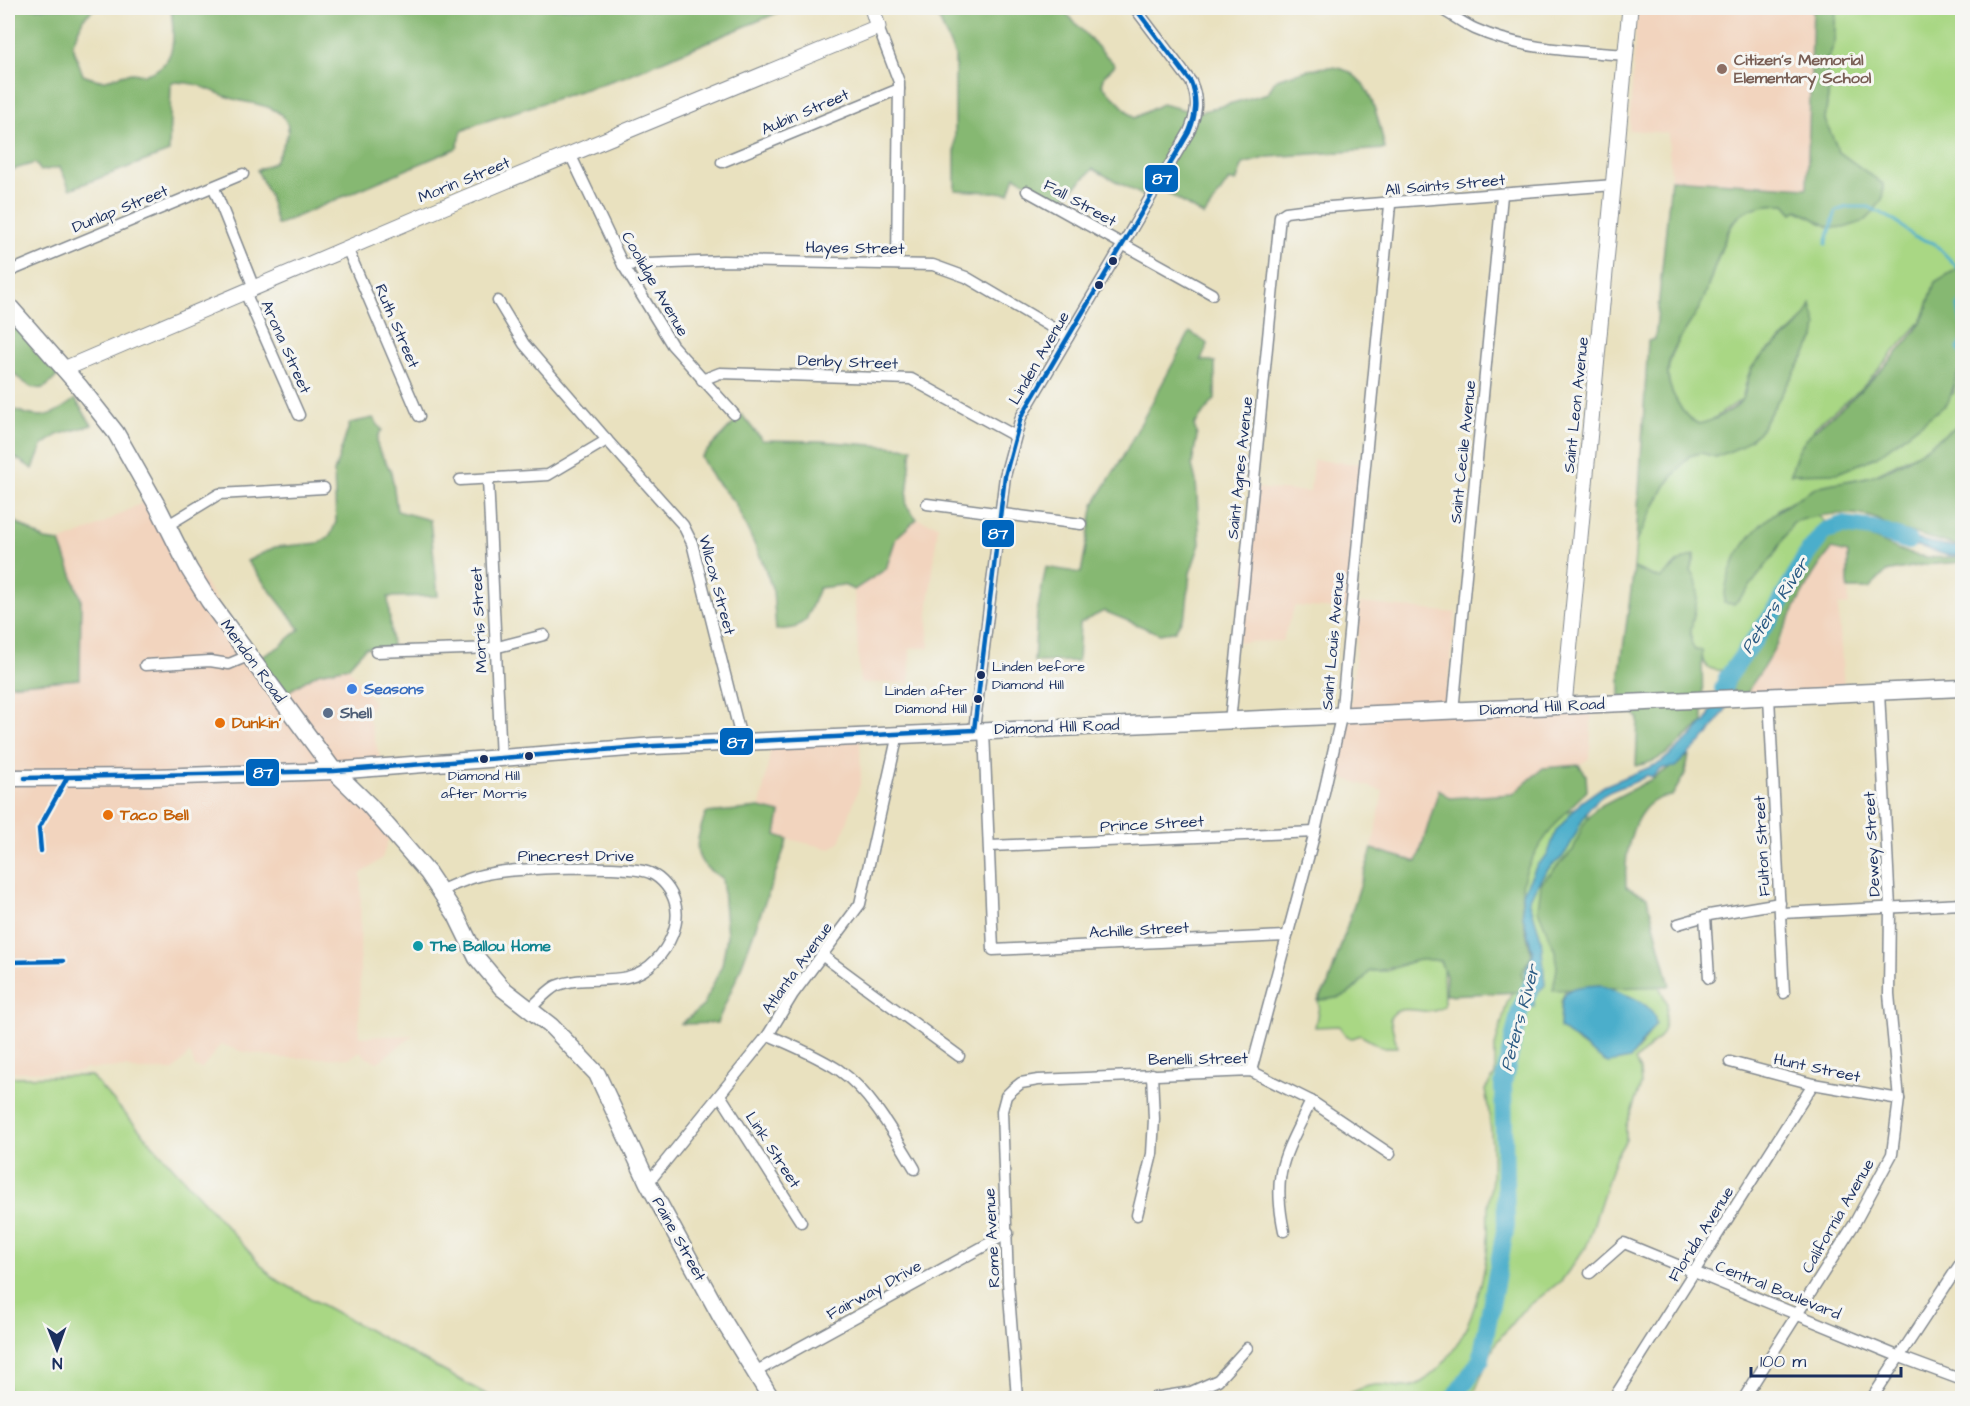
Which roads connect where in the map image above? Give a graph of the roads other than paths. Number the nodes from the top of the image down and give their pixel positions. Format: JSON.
{"nodes":[{"id":1,"x":872,"y":8,"type":"edge"},
{"id":2,"x":1135,"y":8,"type":"edge"},
{"id":3,"x":1439,"y":8,"type":"edge"},
{"id":4,"x":1630,"y":8,"type":"edge"},
{"id":5,"x":878,"y":27,"type":"junction"},
{"id":6,"x":1626,"y":55,"type":"junction"},
{"id":7,"x":899,"y":89,"type":"junction"},
{"id":8,"x":571,"y":156,"type":"junction"},
{"id":9,"x":722,"y":162,"type":"dead end"},
{"id":10,"x":243,"y":174,"type":"dead end"},
{"id":11,"x":1614,"y":185,"type":"junction"},
{"id":12,"x":214,"y":188,"type":"junction"},
{"id":13,"x":1027,"y":191,"type":"dead end"},
{"id":14,"x":1502,"y":195,"type":"junction"},
{"id":15,"x":1390,"y":204,"type":"junction"},
{"id":16,"x":1280,"y":216,"type":"joint"},
{"id":17,"x":1122,"y":244,"type":"junction"},
{"id":18,"x":347,"y":248,"type":"junction"},
{"id":19,"x":897,"y":264,"type":"junction"},
{"id":20,"x":623,"y":265,"type":"junction"},
{"id":21,"x":8,"y":272,"type":"edge"},
{"id":22,"x":250,"y":290,"type":"junction"},
{"id":23,"x":1212,"y":294,"type":"dead end"},
{"id":24,"x":498,"y":302,"type":"dead end"},
{"id":25,"x":8,"y":305,"type":"edge"},
{"id":26,"x":1068,"y":337,"type":"junction"},
{"id":27,"x":64,"y":369,"type":"junction"},
{"id":28,"x":702,"y":380,"type":"junction"},
{"id":29,"x":734,"y":414,"type":"dead end"},
{"id":30,"x":298,"y":415,"type":"dead end"},
{"id":31,"x":419,"y":416,"type":"dead end"},
{"id":32,"x":1015,"y":436,"type":"junction"},
{"id":33,"x":607,"y":440,"type":"junction"},
{"id":34,"x":488,"y":479,"type":"junction"},
{"id":35,"x":460,"y":480,"type":"dead end"},
{"id":36,"x":324,"y":488,"type":"dead end"},
{"id":37,"x":927,"y":504,"type":"dead end"},
{"id":38,"x":1000,"y":513,"type":"junction"},
{"id":39,"x":1081,"y":524,"type":"dead end"},
{"id":40,"x":168,"y":525,"type":"junction"},
{"id":41,"x":544,"y":635,"type":"dead end"},
{"id":42,"x":494,"y":648,"type":"junction"},
{"id":43,"x":376,"y":652,"type":"dead end"},
{"id":44,"x":248,"y":656,"type":"junction"},
{"id":45,"x":145,"y":665,"type":"dead end"},
{"id":46,"x":1962,"y":688,"type":"edge"},
{"id":47,"x":1879,"y":692,"type":"junction"},
{"id":48,"x":1769,"y":697,"type":"junction"},
{"id":49,"x":1564,"y":706,"type":"junction"},
{"id":50,"x":1453,"y":712,"type":"junction"},
{"id":51,"x":1341,"y":717,"type":"junction"},
{"id":52,"x":1230,"y":722,"type":"junction"},
{"id":53,"x":979,"y":730,"type":"junction"},
{"id":54,"x":898,"y":734,"type":"junction"},
{"id":55,"x":741,"y":742,"type":"junction"},
{"id":56,"x":501,"y":759,"type":"junction"},
{"id":57,"x":334,"y":771,"type":"junction"},
{"id":58,"x":8,"y":778,"type":"edge"},
{"id":59,"x":1315,"y":832,"type":"junction"},
{"id":60,"x":990,"y":846,"type":"junction"},
{"id":61,"x":440,"y":891,"type":"junction"},
{"id":62,"x":1962,"y":904,"type":"edge"},
{"id":63,"x":1780,"y":908,"type":"junction"},
{"id":64,"x":1890,"y":908,"type":"junction"},
{"id":65,"x":1705,"y":916,"type":"junction"},
{"id":66,"x":1678,"y":924,"type":"dead end"},
{"id":67,"x":1286,"y":936,"type":"junction"},
{"id":68,"x":823,"y":957,"type":"junction"},
{"id":69,"x":1709,"y":978,"type":"dead end"},
{"id":70,"x":1784,"y":993,"type":"dead end"},
{"id":71,"x":1889,"y":994,"type":"joint"},
{"id":72,"x":529,"y":1010,"type":"junction"},
{"id":73,"x":768,"y":1035,"type":"junction"},
{"id":74,"x":959,"y":1056,"type":"dead end"},
{"id":75,"x":1730,"y":1062,"type":"dead end"},
{"id":76,"x":1251,"y":1071,"type":"junction"},
{"id":77,"x":597,"y":1074,"type":"joint"},
{"id":78,"x":1152,"y":1074,"type":"junction"},
{"id":79,"x":1021,"y":1083,"type":"joint"},
{"id":80,"x":1813,"y":1084,"type":"junction"},
{"id":81,"x":720,"y":1095,"type":"junction"},
{"id":82,"x":1899,"y":1099,"type":"junction"},
{"id":83,"x":1311,"y":1101,"type":"junction"},
{"id":84,"x":1390,"y":1154,"type":"dead end"},
{"id":85,"x":915,"y":1169,"type":"dead end"},
{"id":86,"x":648,"y":1183,"type":"junction"},
{"id":87,"x":1137,"y":1215,"type":"dead end"},
{"id":88,"x":801,"y":1222,"type":"dead end"},
{"id":89,"x":1284,"y":1231,"type":"dead end"},
{"id":90,"x":1008,"y":1233,"type":"junction"},
{"id":91,"x":1962,"y":1261,"type":"edge"},
{"id":92,"x":1695,"y":1272,"type":"junction"},
{"id":93,"x":1590,"y":1273,"type":"dead end"},
{"id":94,"x":1797,"y":1314,"type":"junction"},
{"id":95,"x":1246,"y":1348,"type":"dead end"},
{"id":96,"x":1900,"y":1357,"type":"junction"},
{"id":97,"x":755,"y":1372,"type":"junction"},
{"id":98,"x":1962,"y":1380,"type":"edge"},
{"id":99,"x":771,"y":1398,"type":"edge"},
{"id":100,"x":1017,"y":1398,"type":"edge"},
{"id":101,"x":1155,"y":1398,"type":"edge"},
{"id":102,"x":1614,"y":1398,"type":"edge"},
{"id":103,"x":1744,"y":1398,"type":"edge"},
{"id":104,"x":1872,"y":1398,"type":"edge"}],
"edges":[{"from":1,"to":5,"type":"street"},
{"from":2,"to":17,"type":"street","name":"Linden Avenue"},
{"from":3,"to":6,"type":"street"},
{"from":4,"to":6,"type":"street","name":"Saint Leon Avenue"},
{"from":5,"to":7,"type":"street"},
{"from":5,"to":8,"type":"street","name":"Morin Street"},
{"from":6,"to":11,"type":"street","name":"Saint Leon Avenue"},
{"from":7,"to":9,"type":"street","name":"Aubin Street"},
{"from":7,"to":19,"type":"street"},
{"from":8,"to":18,"type":"street","name":"Morin Street"},
{"from":8,"to":20,"type":"street","name":"Coolidge Avenue"},
{"from":10,"to":12,"type":"street","name":"Dunlap Street"},
{"from":11,"to":14,"type":"street","name":"All Saints Street"},
{"from":11,"to":49,"type":"street","name":"Saint Leon Avenue"},
{"from":12,"to":21,"type":"street","name":"Dunlap Street"},
{"from":12,"to":22,"type":"street","name":"Arona Street"},
{"from":13,"to":17,"type":"street","name":"Fall Street"},
{"from":14,"to":15,"type":"street","name":"All Saints Street"},
{"from":14,"to":50,"type":"street","name":"Saint Cecile Avenue"},
{"from":15,"to":16,"type":"street","name":"All Saints Street"},
{"from":15,"to":51,"type":"street","name":"Saint Louis Avenue"},
{"from":16,"to":52,"type":"street","name":"Saint Agnes Avenue"},
{"from":17,"to":23,"type":"street","name":"Fall Street"},
{"from":17,"to":26,"type":"street","name":"Linden Avenue"},
{"from":18,"to":22,"type":"street","name":"Morin Street"},
{"from":18,"to":31,"type":"street","name":"Ruth Street"},
{"from":19,"to":20,"type":"street","name":"Hayes Street"},
{"from":19,"to":26,"type":"street","name":"Hayes Street"},
{"from":20,"to":28,"type":"street","name":"Coolidge Avenue"},
{"from":22,"to":27,"type":"street","name":"Morin Street"},
{"from":22,"to":30,"type":"street","name":"Arona Street"},
{"from":24,"to":33,"type":"street","name":"Wilcox Street"},
{"from":25,"to":27,"type":"main road","name":"Mendon Road"},
{"from":26,"to":32,"type":"street","name":"Linden Avenue"},
{"from":27,"to":40,"type":"main road","name":"Mendon Road"},
{"from":28,"to":29,"type":"street","name":"Coolidge Avenue"},
{"from":28,"to":32,"type":"street","name":"Denby Street"},
{"from":32,"to":38,"type":"street","name":"Linden Avenue"},
{"from":33,"to":34,"type":"street"},
{"from":33,"to":55,"type":"street","name":"Wilcox Street"},
{"from":34,"to":35,"type":"street"},
{"from":34,"to":42,"type":"street","name":"Morris Street"},
{"from":36,"to":40,"type":"street"},
{"from":37,"to":38,"type":"street"},
{"from":38,"to":39,"type":"street"},
{"from":38,"to":53,"type":"street","name":"Linden Avenue"},
{"from":40,"to":44,"type":"main road","name":"Mendon Road"},
{"from":41,"to":42,"type":"street"},
{"from":42,"to":43,"type":"street"},
{"from":42,"to":56,"type":"street","name":"Morris Street"},
{"from":44,"to":45,"type":"street"},
{"from":44,"to":57,"type":"main road","name":"Mendon Road"},
{"from":46,"to":47,"type":"main road","name":"Diamond Hill Road"},
{"from":47,"to":48,"type":"main road","name":"Diamond Hill Road"},
{"from":47,"to":64,"type":"street","name":"Dewey Street"},
{"from":48,"to":49,"type":"main road","name":"Diamond Hill Road"},
{"from":48,"to":63,"type":"street","name":"Fulton Street"},
{"from":49,"to":50,"type":"main road","name":"Diamond Hill Road"},
{"from":50,"to":51,"type":"main road","name":"Diamond Hill Road"},
{"from":51,"to":52,"type":"main road","name":"Diamond Hill Road"},
{"from":51,"to":59,"type":"street","name":"Saint Louis Avenue"},
{"from":52,"to":53,"type":"main road","name":"Diamond Hill Road"},
{"from":53,"to":54,"type":"main road","name":"Diamond Hill Road"},
{"from":53,"to":60,"type":"street"},
{"from":54,"to":55,"type":"main road","name":"Diamond Hill Road"},
{"from":54,"to":68,"type":"street","name":"Atlanta Avenue"},
{"from":55,"to":56,"type":"main road","name":"Diamond Hill Road"},
{"from":56,"to":57,"type":"main road","name":"Diamond Hill Road"},
{"from":57,"to":58,"type":"main road","name":"Diamond Hill Road"},
{"from":57,"to":61,"type":"main road","name":"Mendon Road"},
{"from":59,"to":60,"type":"street","name":"Prince Street"},
{"from":59,"to":67,"type":"street","name":"Saint Louis Avenue"},
{"from":60,"to":67,"type":"street","name":"Achille Street"},
{"from":61,"to":72,"type":"main road","name":"Mendon Road"},
{"from":61,"to":72,"type":"street","name":"Pinecrest Drive"},
{"from":62,"to":64,"type":"street"},
{"from":63,"to":64,"type":"street"},
{"from":63,"to":65,"type":"street"},
{"from":63,"to":70,"type":"street","name":"Fulton Street"},
{"from":64,"to":71,"type":"street","name":"Dewey Street"},
{"from":65,"to":66,"type":"street"},
{"from":65,"to":69,"type":"street"},
{"from":67,"to":76,"type":"street","name":"Saint Louis Avenue"},
{"from":68,"to":73,"type":"street","name":"Atlanta Avenue"},
{"from":68,"to":74,"type":"street"},
{"from":71,"to":82,"type":"street","name":"California Avenue"},
{"from":72,"to":77,"type":"main road","name":"Mendon Road"},
{"from":73,"to":81,"type":"street","name":"Atlanta Avenue"},
{"from":73,"to":85,"type":"street"},
{"from":75,"to":80,"type":"street","name":"Hunt Street"},
{"from":76,"to":78,"type":"street","name":"Benelli Street"},
{"from":76,"to":83,"type":"street","name":"Benelli Street"},
{"from":77,"to":86,"type":"main road","name":"Paine Street"},
{"from":78,"to":79,"type":"street","name":"Benelli Street"},
{"from":78,"to":87,"type":"street"},
{"from":79,"to":90,"type":"street","name":"Rome Avenue"},
{"from":80,"to":82,"type":"street","name":"Hunt Street"},
{"from":80,"to":92,"type":"street","name":"Florida Avenue"},
{"from":81,"to":86,"type":"street","name":"Atlanta Avenue"},
{"from":81,"to":88,"type":"street","name":"Link Street"},
{"from":82,"to":94,"type":"street","name":"California Avenue"},
{"from":83,"to":84,"type":"street","name":"Benelli Street"},
{"from":83,"to":89,"type":"street"},
{"from":86,"to":97,"type":"main road","name":"Paine Street"},
{"from":90,"to":97,"type":"street","name":"Fairway Drive"},
{"from":90,"to":100,"type":"street","name":"Rome Avenue"},
{"from":91,"to":96,"type":"street"},
{"from":92,"to":93,"type":"street","name":"Central Boulevard"},
{"from":92,"to":94,"type":"street","name":"Central Boulevard"},
{"from":92,"to":102,"type":"street","name":"Florida Avenue"},
{"from":94,"to":96,"type":"street","name":"Central Boulevard"},
{"from":94,"to":103,"type":"street","name":"California Avenue"},
{"from":95,"to":101,"type":"street"},
{"from":96,"to":98,"type":"street","name":"Central Boulevard"},
{"from":96,"to":104,"type":"street"},
{"from":97,"to":99,"type":"main road","name":"Paine Street"}]}
